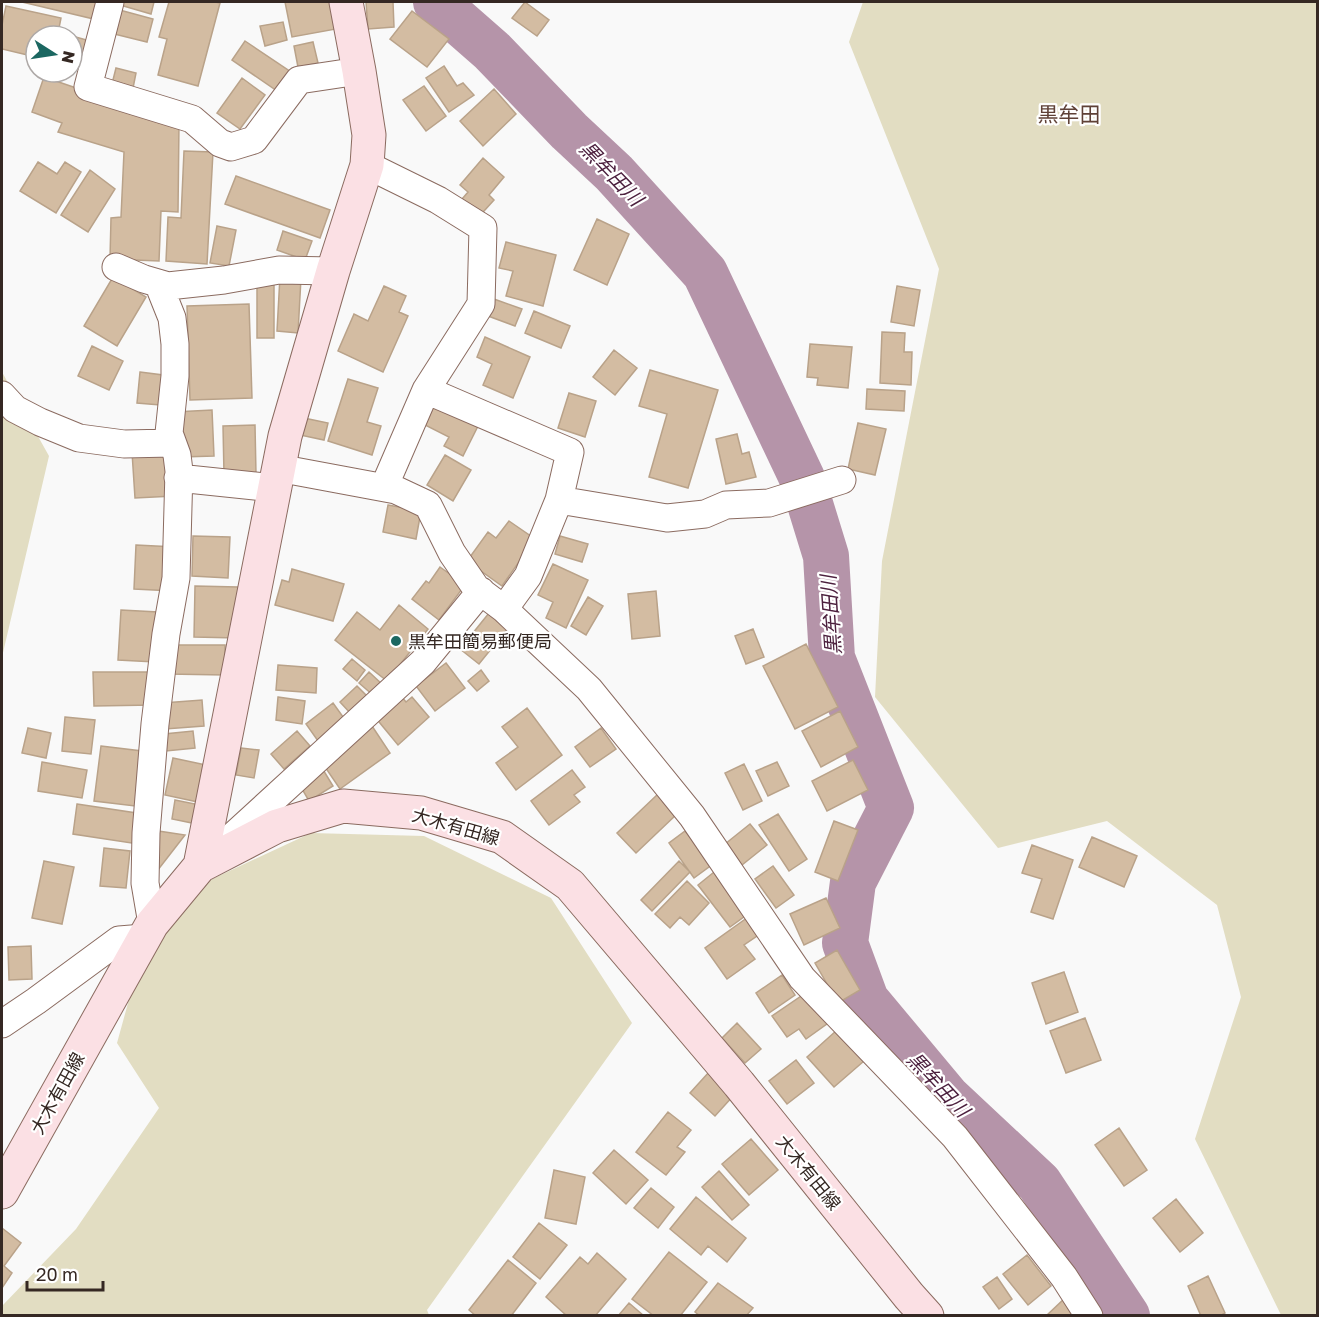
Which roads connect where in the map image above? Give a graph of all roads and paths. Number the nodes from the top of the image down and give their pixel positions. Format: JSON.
{"nodes":[{"id":1,"x":110,"y":2,"type":"edge"},
{"id":2,"x":346,"y":2,"type":"edge"},
{"id":3,"x":359,"y":71,"type":"junction"},
{"id":4,"x":368,"y":165,"type":"junction"},
{"id":5,"x":116,"y":267,"type":"dead end"},
{"id":6,"x":333,"y":271,"type":"junction"},
{"id":7,"x":158,"y":283,"type":"junction"},
{"id":8,"x":426,"y":390,"type":"junction"},
{"id":9,"x":2,"y":395,"type":"edge"},
{"id":10,"x":172,"y":443,"type":"junction"},
{"id":11,"x":178,"y":478,"type":"junction"},
{"id":12,"x":276,"y":478,"type":"junction"},
{"id":13,"x":834,"y":483,"type":"dead end"},
{"id":14,"x":384,"y":487,"type":"junction"},
{"id":15,"x":559,"y":500,"type":"junction"},
{"id":16,"x":481,"y":591,"type":"junction"},
{"id":17,"x":504,"y":609,"type":"junction"},
{"id":18,"x":200,"y":866,"type":"junction"},
{"id":19,"x":148,"y":931,"type":"junction"},
{"id":20,"x":2,"y":1024,"type":"edge"},
{"id":21,"x":6,"y":1173,"type":"edge"},
{"id":22,"x":927,"y":1316,"type":"edge"},
{"id":23,"x":1089,"y":1316,"type":"edge"}],
"edges":[{"from":1,"to":3,"type":"street"},
{"from":2,"to":3,"type":"main road"},
{"from":3,"to":4,"type":"main road"},
{"from":4,"to":6,"type":"main road"},
{"from":4,"to":8,"type":"street"},
{"from":5,"to":7,"type":"street"},
{"from":6,"to":7,"type":"street"},
{"from":6,"to":12,"type":"main road"},
{"from":7,"to":10,"type":"street"},
{"from":8,"to":14,"type":"street"},
{"from":8,"to":15,"type":"street"},
{"from":9,"to":10,"type":"street"},
{"from":10,"to":11,"type":"street"},
{"from":11,"to":12,"type":"street"},
{"from":11,"to":19,"type":"street"},
{"from":12,"to":14,"type":"street"},
{"from":12,"to":18,"type":"main road"},
{"from":13,"to":15,"type":"street"},
{"from":14,"to":16,"type":"street"},
{"from":15,"to":17,"type":"street"},
{"from":16,"to":17,"type":"street"},
{"from":16,"to":18,"type":"street"},
{"from":17,"to":23,"type":"street"},
{"from":18,"to":19,"type":"main road","name":"大木有田線"},
{"from":18,"to":22,"type":"main road","name":"大木有田線"},
{"from":19,"to":20,"type":"street"},
{"from":19,"to":21,"type":"main road","name":"大木有田線"}]}
